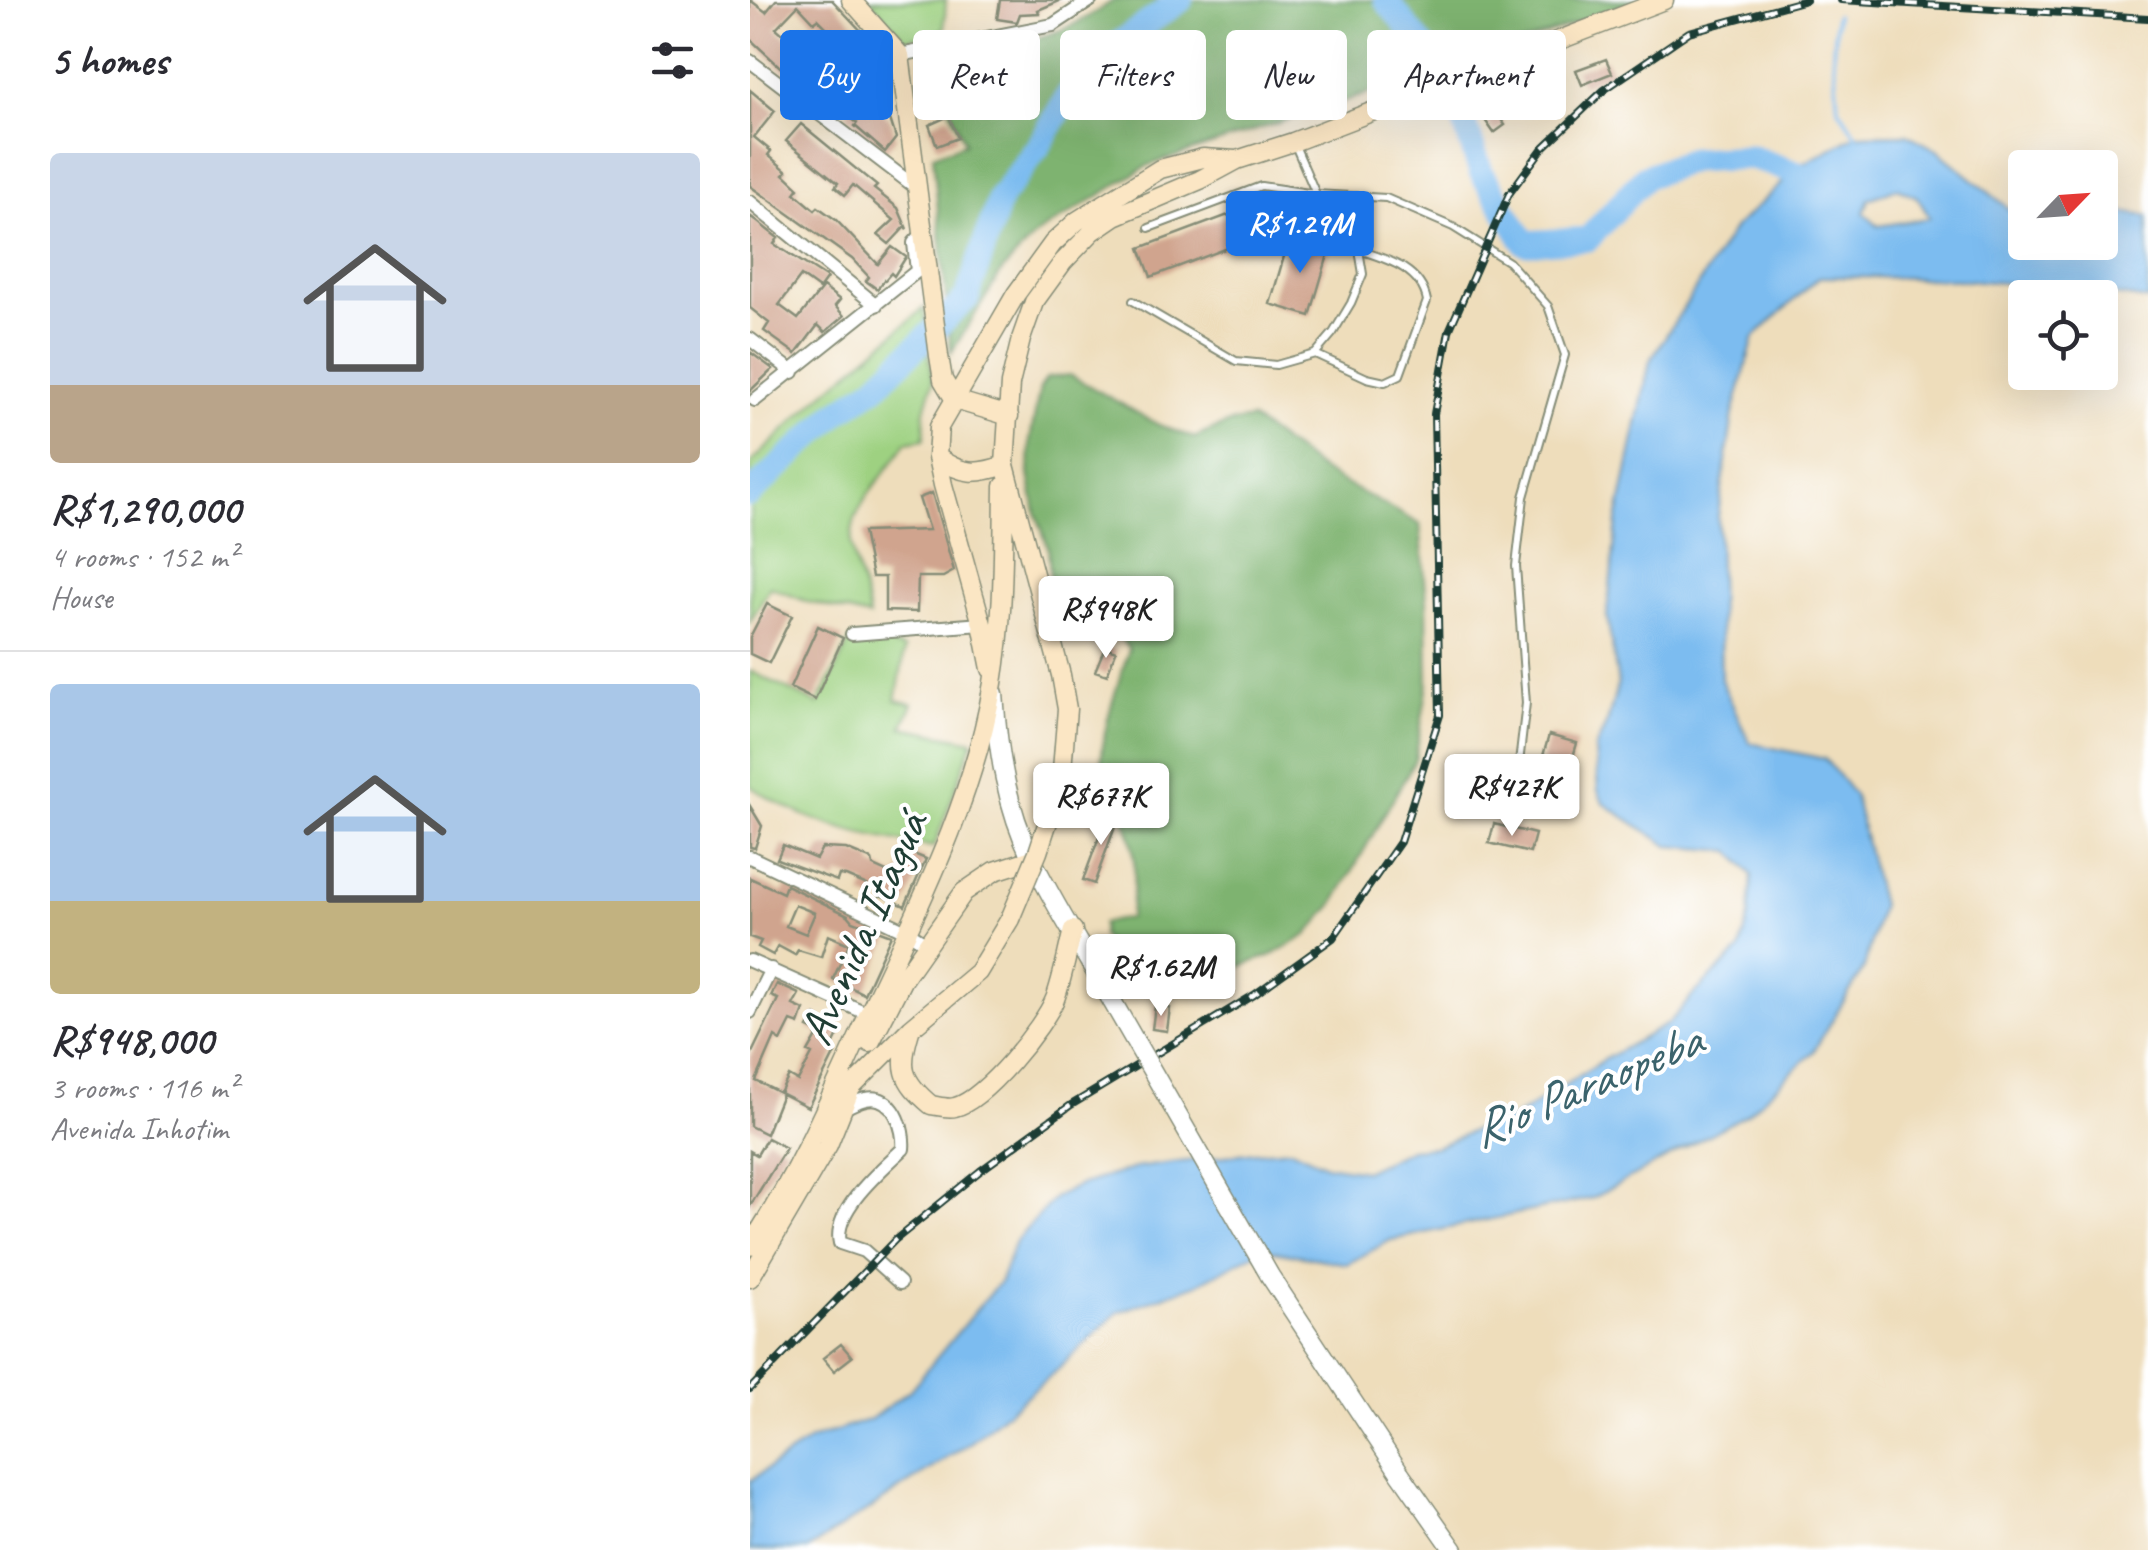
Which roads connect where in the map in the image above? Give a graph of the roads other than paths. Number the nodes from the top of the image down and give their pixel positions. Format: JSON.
{"nodes":[{"id":1,"x":850,"y":0,"type":"edge"},
{"id":2,"x":1091,"y":0,"type":"edge"},
{"id":3,"x":1664,"y":0,"type":"edge"},
{"id":4,"x":900,"y":55,"type":"junction"},
{"id":5,"x":750,"y":61,"type":"edge"},
{"id":6,"x":1293,"y":142,"type":"junction"},
{"id":7,"x":1237,"y":160,"type":"junction"},
{"id":8,"x":918,"y":190,"type":"junction"},
{"id":9,"x":1316,"y":194,"type":"junction"},
{"id":10,"x":750,"y":202,"type":"edge"},
{"id":11,"x":1149,"y":228,"type":"dead end"},
{"id":12,"x":924,"y":232,"type":"junction"},
{"id":13,"x":1359,"y":250,"type":"junction"},
{"id":14,"x":1133,"y":301,"type":"dead end"},
{"id":15,"x":876,"y":305,"type":"junction"},
{"id":16,"x":750,"y":338,"type":"edge"},
{"id":17,"x":1315,"y":354,"type":"junction"},
{"id":18,"x":793,"y":372,"type":"junction"},
{"id":19,"x":755,"y":400,"type":"dead end"},
{"id":20,"x":956,"y":400,"type":"junction"},
{"id":21,"x":1009,"y":416,"type":"junction"},
{"id":22,"x":938,"y":457,"type":"junction"},
{"id":23,"x":1004,"y":465,"type":"junction"},
{"id":24,"x":982,"y":624,"type":"junction"},
{"id":25,"x":852,"y":634,"type":"dead end"},
{"id":26,"x":994,"y":684,"type":"junction"},
{"id":27,"x":1513,"y":815,"type":"dead end"},
{"id":28,"x":750,"y":857,"type":"edge"},
{"id":29,"x":1032,"y":859,"type":"junction"},
{"id":30,"x":933,"y":876,"type":"junction"},
{"id":31,"x":964,"y":892,"type":"junction"},
{"id":32,"x":1073,"y":930,"type":"junction"},
{"id":33,"x":908,"y":932,"type":"junction"},
{"id":34,"x":927,"y":944,"type":"junction"},
{"id":35,"x":750,"y":961,"type":"edge"},
{"id":36,"x":770,"y":969,"type":"junction"},
{"id":37,"x":750,"y":1012,"type":"edge"},
{"id":38,"x":875,"y":1017,"type":"junction"},
{"id":39,"x":911,"y":1028,"type":"junction"},
{"id":40,"x":852,"y":1088,"type":"junction"},
{"id":41,"x":844,"y":1108,"type":"junction"},
{"id":42,"x":750,"y":1246,"type":"edge"},
{"id":43,"x":750,"y":1278,"type":"edge"},
{"id":44,"x":900,"y":1283,"type":"dead end"},
{"id":45,"x":1454,"y":1550,"type":"edge"}],
"edges":[{"from":1,"to":4,"type":"main road"},
{"from":2,"to":4,"type":"street"},
{"from":3,"to":6,"type":"main road"},
{"from":4,"to":8,"type":"main road"},
{"from":5,"to":8,"type":"street"},
{"from":6,"to":7,"type":"main road"},
{"from":6,"to":9,"type":"lane"},
{"from":7,"to":20,"type":"main road"},
{"from":7,"to":21,"type":"main road"},
{"from":8,"to":12,"type":"main road"},
{"from":9,"to":11,"type":"lane"},
{"from":9,"to":13,"type":"lane"},
{"from":9,"to":27,"type":"lane"},
{"from":10,"to":15,"type":"street"},
{"from":12,"to":15,"type":"street"},
{"from":12,"to":20,"type":"main road"},
{"from":13,"to":17,"type":"lane"},
{"from":13,"to":17,"type":"lane"},
{"from":14,"to":17,"type":"lane"},
{"from":15,"to":18,"type":"street"},
{"from":16,"to":18,"type":"street"},
{"from":18,"to":19,"type":"street"},
{"from":20,"to":21,"type":"main road"},
{"from":20,"to":22,"type":"main road"},
{"from":21,"to":23,"type":"main road"},
{"from":22,"to":23,"type":"main road"},
{"from":22,"to":24,"type":"main road"},
{"from":23,"to":26,"type":"main road","name":"Avenida Itaguá"},
{"from":23,"to":39,"type":"main road","bridge":true},
{"from":24,"to":25,"type":"street"},
{"from":24,"to":26,"type":"main road"},
{"from":26,"to":29,"type":"street"},
{"from":26,"to":30,"type":"main road","name":"Avenida Itaguá"},
{"from":28,"to":33,"type":"street"},
{"from":29,"to":31,"type":"main road"},
{"from":29,"to":32,"type":"street"},
{"from":30,"to":31,"type":"main road"},
{"from":30,"to":33,"type":"main road","name":"Avenida Itaguá"},
{"from":31,"to":34,"type":"main road"},
{"from":32,"to":39,"type":"main road"},
{"from":32,"to":45,"type":"street","bridge":true},
{"from":33,"to":34,"type":"street"},
{"from":33,"to":38,"type":"main road","name":"Avenida Itaguá"},
{"from":34,"to":38,"type":"main road"},
{"from":35,"to":36,"type":"street"},
{"from":36,"to":37,"type":"street"},
{"from":36,"to":38,"type":"street"},
{"from":38,"to":40,"type":"main road"},
{"from":38,"to":42,"type":"main road","name":"Avenida Itaguá"},
{"from":39,"to":40,"type":"main road"},
{"from":40,"to":41,"type":"main road"},
{"from":41,"to":43,"type":"main road"},
{"from":41,"to":44,"type":"street"}]}
